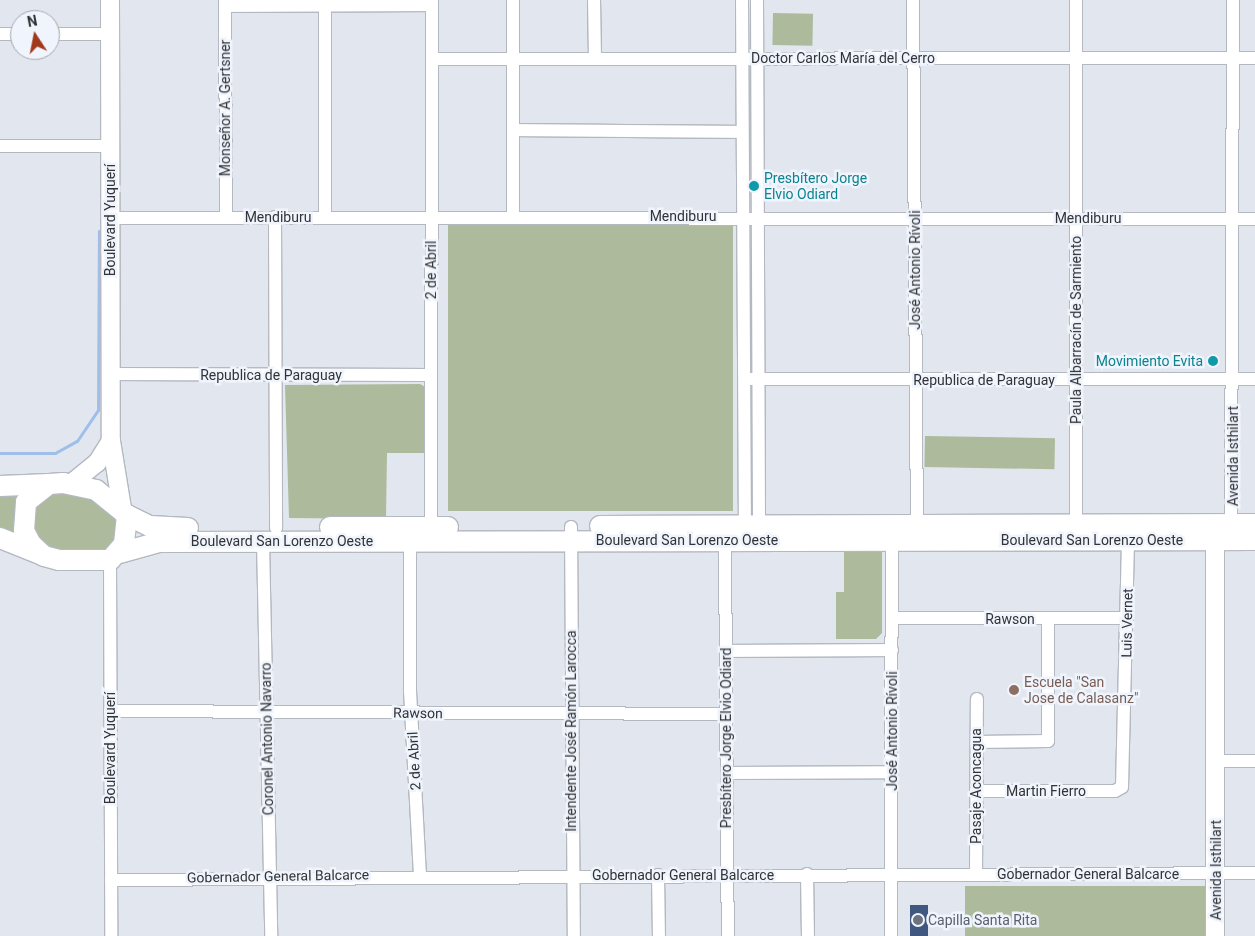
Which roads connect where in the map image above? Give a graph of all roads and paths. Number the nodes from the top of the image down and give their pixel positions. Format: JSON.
{"nodes":[{"id":1,"x":110,"y":0,"type":"edge"},
{"id":2,"x":513,"y":0,"type":"edge"},
{"id":3,"x":594,"y":0,"type":"edge"},
{"id":4,"x":742,"y":0,"type":"edge"},
{"id":5,"x":757,"y":0,"type":"edge"},
{"id":6,"x":913,"y":0,"type":"edge"},
{"id":7,"x":1076,"y":0,"type":"edge"},
{"id":8,"x":1233,"y":0,"type":"edge"},
{"id":9,"x":432,"y":2,"type":"edge"},
{"id":10,"x":224,"y":3,"type":"edge"},
{"id":11,"x":325,"y":5,"type":"junction"},
{"id":12,"x":60,"y":34,"type":"edge"},
{"id":13,"x":110,"y":34,"type":"junction"},
{"id":14,"x":1076,"y":56,"type":"junction"},
{"id":15,"x":595,"y":57,"type":"junction"},
{"id":16,"x":914,"y":57,"type":"junction"},
{"id":17,"x":758,"y":58,"type":"junction"},
{"id":18,"x":1233,"y":58,"type":"junction"},
{"id":19,"x":1255,"y":58,"type":"edge"},
{"id":20,"x":432,"y":59,"type":"junction"},
{"id":21,"x":513,"y":59,"type":"junction"},
{"id":22,"x":743,"y":59,"type":"junction"},
{"id":23,"x":513,"y":130,"type":"junction"},
{"id":24,"x":742,"y":132,"type":"junction"},
{"id":25,"x":0,"y":146,"type":"edge"},
{"id":26,"x":110,"y":146,"type":"junction"},
{"id":27,"x":226,"y":216,"type":"junction"},
{"id":28,"x":326,"y":216,"type":"junction"},
{"id":29,"x":741,"y":216,"type":"junction"},
{"id":30,"x":758,"y":216,"type":"junction"},
{"id":31,"x":275,"y":217,"type":"junction"},
{"id":32,"x":432,"y":217,"type":"junction"},
{"id":33,"x":513,"y":217,"type":"junction"},
{"id":34,"x":915,"y":217,"type":"junction"},
{"id":35,"x":111,"y":218,"type":"junction"},
{"id":36,"x":1077,"y":218,"type":"junction"},
{"id":37,"x":1233,"y":218,"type":"junction"},
{"id":38,"x":1255,"y":218,"type":"edge"},
{"id":39,"x":111,"y":374,"type":"junction"},
{"id":40,"x":276,"y":375,"type":"junction"},
{"id":41,"x":431,"y":375,"type":"junction"},
{"id":42,"x":744,"y":379,"type":"junction"},
{"id":43,"x":758,"y":379,"type":"junction"},
{"id":44,"x":1233,"y":379,"type":"junction"},
{"id":45,"x":1255,"y":379,"type":"edge"},
{"id":46,"x":915,"y":380,"type":"junction"},
{"id":47,"x":1076,"y":380,"type":"junction"},
{"id":48,"x":111,"y":441,"type":"junction"},
{"id":49,"x":72,"y":483,"type":"junction"},
{"id":50,"x":50,"y":484,"type":"junction"},
{"id":51,"x":0,"y":486,"type":"edge"},
{"id":52,"x":124,"y":512,"type":"junction"},
{"id":53,"x":1231,"y":524,"type":"junction"},
{"id":54,"x":1255,"y":524,"type":"edge"},
{"id":55,"x":917,"y":532,"type":"junction"},
{"id":56,"x":571,"y":533,"type":"junction"},
{"id":57,"x":892,"y":533,"type":"junction"},
{"id":58,"x":1076,"y":533,"type":"junction"},
{"id":59,"x":270,"y":534,"type":"junction"},
{"id":60,"x":411,"y":534,"type":"junction"},
{"id":61,"x":431,"y":534,"type":"junction"},
{"id":62,"x":746,"y":534,"type":"junction"},
{"id":63,"x":0,"y":538,"type":"edge"},
{"id":64,"x":1218,"y":540,"type":"junction"},
{"id":65,"x":1255,"y":540,"type":"edge"},
{"id":66,"x":1128,"y":541,"type":"junction"},
{"id":67,"x":44,"y":556,"type":"junction"},
{"id":68,"x":115,"y":556,"type":"junction"},
{"id":69,"x":892,"y":618,"type":"junction"},
{"id":70,"x":1127,"y":618,"type":"junction"},
{"id":71,"x":1048,"y":619,"type":"junction"},
{"id":72,"x":892,"y":650,"type":"junction"},
{"id":73,"x":726,"y":651,"type":"junction"},
{"id":74,"x":977,"y":699,"type":"dead end"},
{"id":75,"x":110,"y":711,"type":"junction"},
{"id":76,"x":267,"y":711,"type":"junction"},
{"id":77,"x":412,"y":713,"type":"junction"},
{"id":78,"x":570,"y":714,"type":"junction"},
{"id":79,"x":726,"y":714,"type":"junction"},
{"id":80,"x":976,"y":742,"type":"junction"},
{"id":81,"x":1216,"y":761,"type":"junction"},
{"id":82,"x":1255,"y":761,"type":"edge"},
{"id":83,"x":892,"y":772,"type":"junction"},
{"id":84,"x":727,"y":773,"type":"junction"},
{"id":85,"x":976,"y":791,"type":"junction"},
{"id":86,"x":1115,"y":791,"type":"joint"},
{"id":87,"x":1216,"y":873,"type":"junction"},
{"id":88,"x":1255,"y":873,"type":"edge"},
{"id":89,"x":807,"y":874,"type":"junction"},
{"id":90,"x":892,"y":874,"type":"junction"},
{"id":91,"x":976,"y":874,"type":"junction"},
{"id":92,"x":270,"y":875,"type":"junction"},
{"id":93,"x":420,"y":875,"type":"junction"},
{"id":94,"x":573,"y":875,"type":"junction"},
{"id":95,"x":658,"y":875,"type":"junction"},
{"id":96,"x":727,"y":875,"type":"junction"},
{"id":97,"x":112,"y":880,"type":"junction"},
{"id":98,"x":111,"y":936,"type":"edge"},
{"id":99,"x":271,"y":936,"type":"edge"},
{"id":100,"x":574,"y":936,"type":"edge"},
{"id":101,"x":659,"y":936,"type":"edge"},
{"id":102,"x":728,"y":936,"type":"edge"},
{"id":103,"x":808,"y":936,"type":"edge"},
{"id":104,"x":891,"y":936,"type":"edge"},
{"id":105,"x":1215,"y":936,"type":"edge"}],
"edges":[{"from":1,"to":13,"type":"main road","name":"Boulevard Yuquerí"},
{"from":2,"to":21,"type":"street"},
{"from":3,"to":15,"type":"street"},
{"from":4,"to":22,"type":"street","name":"Presbítero Jorge Elvio Odiard"},
{"from":5,"to":17,"type":"street","name":"Presbítero Jorge Elvio Odiard"},
{"from":6,"to":16,"type":"street","name":"José Antonio Rívoli"},
{"from":7,"to":14,"type":"street","name":"Paula Albarracín de Sarmiento"},
{"from":8,"to":18,"type":"street","name":"Avenida Isthilart"},
{"from":9,"to":11,"type":"street"},
{"from":9,"to":20,"type":"street","name":"2 de Abril"},
{"from":10,"to":11,"type":"street"},
{"from":10,"to":27,"type":"street","name":"Monseñor A. Gertsner"},
{"from":11,"to":28,"type":"street"},
{"from":12,"to":13,"type":"street"},
{"from":13,"to":26,"type":"main road","name":"Boulevard Yuquerí"},
{"from":14,"to":16,"type":"street","name":"Doctor Carlos María del Cerro"},
{"from":14,"to":18,"type":"street","name":"Doctor Carlos María del Cerro"},
{"from":14,"to":36,"type":"street","name":"Paula Albarracín de Sarmiento"},
{"from":15,"to":21,"type":"street","name":"Doctor Carlos María del Cerro"},
{"from":15,"to":22,"type":"street","name":"Doctor Carlos María del Cerro"},
{"from":16,"to":17,"type":"street","name":"Doctor Carlos María del Cerro"},
{"from":16,"to":34,"type":"street","name":"José Antonio Rívoli"},
{"from":17,"to":22,"type":"street","name":"Doctor Carlos María del Cerro"},
{"from":17,"to":30,"type":"street","name":"Presbítero Jorge Elvio Odiard"},
{"from":18,"to":19,"type":"street","name":"Doctor Carlos María del Cerro"},
{"from":18,"to":37,"type":"street","name":"Avenida Isthilart"},
{"from":20,"to":21,"type":"street","name":"Doctor Carlos María del Cerro"},
{"from":20,"to":32,"type":"street","name":"2 de Abril"},
{"from":21,"to":23,"type":"street"},
{"from":22,"to":24,"type":"street","name":"Presbítero Jorge Elvio Odiard"},
{"from":23,"to":24,"type":"street"},
{"from":23,"to":33,"type":"street"},
{"from":24,"to":29,"type":"street","name":"Presbítero Jorge Elvio Odiard"},
{"from":25,"to":26,"type":"street"},
{"from":26,"to":35,"type":"main road","name":"Boulevard Yuquerí"},
{"from":27,"to":31,"type":"street","name":"Mendiburu"},
{"from":27,"to":35,"type":"street","name":"Mendiburu"},
{"from":28,"to":31,"type":"street","name":"Mendiburu"},
{"from":28,"to":32,"type":"street","name":"Mendiburu"},
{"from":29,"to":30,"type":"street","name":"Mendiburu"},
{"from":29,"to":33,"type":"street","name":"Mendiburu"},
{"from":29,"to":42,"type":"street","name":"Presbítero Jorge Elvio Odiard"},
{"from":30,"to":34,"type":"street","name":"Mendiburu"},
{"from":30,"to":43,"type":"street","name":"Presbítero Jorge Elvio Odiard"},
{"from":31,"to":40,"type":"street","name":"Coronel Antonio Navarro"},
{"from":32,"to":33,"type":"street","name":"Mendiburu"},
{"from":32,"to":41,"type":"street","name":"2 de Abril"},
{"from":34,"to":36,"type":"street","name":"Mendiburu"},
{"from":34,"to":46,"type":"street","name":"José Antonio Rívoli"},
{"from":35,"to":39,"type":"main road","name":"Boulevard Yuquerí"},
{"from":36,"to":37,"type":"street","name":"Mendiburu"},
{"from":36,"to":47,"type":"street","name":"Paula Albarracín de Sarmiento"},
{"from":37,"to":38,"type":"street","name":"Mendiburu"},
{"from":37,"to":44,"type":"street","name":"Avenida Isthilart"},
{"from":39,"to":40,"type":"street","name":"Republica de Paraguay"},
{"from":39,"to":48,"type":"main road","name":"Boulevard Yuquerí"},
{"from":40,"to":41,"type":"street","name":"Republica de Paraguay"},
{"from":40,"to":59,"type":"street","name":"Coronel Antonio Navarro"},
{"from":41,"to":61,"type":"street","name":"2 de Abril"},
{"from":42,"to":43,"type":"street","name":"Republica de Paraguay"},
{"from":42,"to":62,"type":"street","name":"Presbítero Jorge Elvio Odiard"},
{"from":43,"to":46,"type":"street","name":"Republica de Paraguay"},
{"from":43,"to":62,"type":"street","name":"Presbítero Jorge Elvio Odiard"},
{"from":44,"to":45,"type":"street","name":"Republica de Paraguay"},
{"from":44,"to":47,"type":"street","name":"Republica de Paraguay"},
{"from":44,"to":53,"type":"street","name":"Avenida Isthilart"},
{"from":46,"to":47,"type":"street","name":"Republica de Paraguay"},
{"from":46,"to":55,"type":"street","name":"José Antonio Rívoli"},
{"from":47,"to":58,"type":"street","name":"Paula Albarracín de Sarmiento"},
{"from":48,"to":49,"type":"main road"},
{"from":48,"to":52,"type":"main road","name":"Boulevard Yuquerí"},
{"from":49,"to":50,"type":"main road"},
{"from":49,"to":52,"type":"main road"},
{"from":50,"to":51,"type":"main road"},
{"from":50,"to":67,"type":"main road"},
{"from":52,"to":59,"type":"main road","name":"Boulevard San Lorenzo Oeste"},
{"from":52,"to":68,"type":"main road"},
{"from":53,"to":54,"type":"main road","name":"Boulevard San Lorenzo Oeste"},
{"from":53,"to":58,"type":"main road","name":"Boulevard San Lorenzo Oeste"},
{"from":53,"to":64,"type":"main road","name":"Avenida Isthilart"},
{"from":55,"to":57,"type":"main road","name":"Boulevard San Lorenzo Oeste"},
{"from":55,"to":58,"type":"main road","name":"Boulevard San Lorenzo Oeste"},
{"from":56,"to":61,"type":"main road","name":"Boulevard San Lorenzo Oeste"},
{"from":56,"to":62,"type":"main road","name":"Boulevard San Lorenzo Oeste"},
{"from":56,"to":78,"type":"street","name":"Intendente José Ramón Larocca"},
{"from":57,"to":62,"type":"main road","name":"Boulevard San Lorenzo Oeste"},
{"from":57,"to":69,"type":"street","name":"José Antonio Rívoli"},
{"from":58,"to":66,"type":"main road","name":"Boulevard San Lorenzo Oeste"},
{"from":59,"to":60,"type":"main road","name":"Boulevard San Lorenzo Oeste"},
{"from":59,"to":68,"type":"main road","name":"Boulevard San Lorenzo Oeste"},
{"from":59,"to":76,"type":"street","name":"Coronel Antonio Navarro"},
{"from":60,"to":61,"type":"main road","name":"Boulevard San Lorenzo Oeste"},
{"from":60,"to":77,"type":"street","name":"2 de Abril"},
{"from":62,"to":73,"type":"street","name":"Presbítero Jorge Elvio Odiard"},
{"from":63,"to":67,"type":"main road"},
{"from":64,"to":65,"type":"main road","name":"Boulevard San Lorenzo Oeste"},
{"from":64,"to":66,"type":"main road","name":"Boulevard San Lorenzo Oeste"},
{"from":64,"to":81,"type":"main road","name":"Avenida Isthilart"},
{"from":66,"to":70,"type":"street","name":"Luis Vernet"},
{"from":67,"to":68,"type":"main road"},
{"from":68,"to":75,"type":"street","name":"Boulevard Yuquerí"},
{"from":69,"to":71,"type":"street","name":"Rawson"},
{"from":69,"to":72,"type":"street","name":"José Antonio Rívoli"},
{"from":70,"to":71,"type":"street","name":"Rawson"},
{"from":70,"to":86,"type":"street","name":"Luis Vernet"},
{"from":71,"to":80,"type":"street"},
{"from":72,"to":73,"type":"street"},
{"from":72,"to":83,"type":"street","name":"José Antonio Rívoli"},
{"from":73,"to":79,"type":"street","name":"Presbítero Jorge Elvio Odiard"},
{"from":74,"to":80,"type":"street","name":"Pasaje Aconcagua"},
{"from":75,"to":76,"type":"street","name":"Rawson"},
{"from":75,"to":97,"type":"street","name":"Boulevard Yuquerí"},
{"from":76,"to":77,"type":"street","name":"Rawson"},
{"from":76,"to":92,"type":"street","name":"Coronel Antonio Navarro"},
{"from":77,"to":78,"type":"street","name":"Rawson"},
{"from":77,"to":93,"type":"street","name":"2 de Abril"},
{"from":78,"to":79,"type":"street","name":"Rawson"},
{"from":78,"to":94,"type":"street","name":"Intendente José Ramón Larocca"},
{"from":79,"to":84,"type":"street","name":"Presbítero Jorge Elvio Odiard"},
{"from":80,"to":85,"type":"street","name":"Pasaje Aconcagua"},
{"from":81,"to":82,"type":"street"},
{"from":81,"to":87,"type":"main road","name":"Avenida Isthilart"},
{"from":83,"to":84,"type":"street"},
{"from":83,"to":90,"type":"street","name":"José Antonio Rívoli"},
{"from":84,"to":96,"type":"street","name":"Presbítero Jorge Elvio Odiard"},
{"from":85,"to":86,"type":"street","name":"Martin Fierro"},
{"from":85,"to":91,"type":"street","name":"Pasaje Aconcagua"},
{"from":87,"to":88,"type":"street","name":"Gobernador General Balcarce"},
{"from":87,"to":91,"type":"street","name":"Gobernador General Balcarce"},
{"from":87,"to":105,"type":"main road","name":"Avenida Isthilart"},
{"from":89,"to":90,"type":"street","name":"Gobernador General Balcarce"},
{"from":89,"to":96,"type":"street","name":"Gobernador General Balcarce"},
{"from":89,"to":103,"type":"street"},
{"from":90,"to":91,"type":"street","name":"Gobernador General Balcarce"},
{"from":90,"to":104,"type":"street","name":"José Antonio Rívoli"},
{"from":92,"to":93,"type":"street","name":"Gobernador General Balcarce"},
{"from":92,"to":97,"type":"street","name":"Gobernador General Balcarce"},
{"from":92,"to":99,"type":"street","name":"Coronel Antonio Navarro"},
{"from":93,"to":94,"type":"street","name":"Gobernador General Balcarce"},
{"from":94,"to":95,"type":"street","name":"Gobernador General Balcarce"},
{"from":94,"to":100,"type":"street","name":"Intendente José Ramón Larocca"},
{"from":95,"to":96,"type":"street","name":"Gobernador General Balcarce"},
{"from":95,"to":101,"type":"street"},
{"from":96,"to":102,"type":"street","name":"Presbítero Jorge Elvio Odiard"},
{"from":97,"to":98,"type":"street","name":"Boulevard Yuquerí"}]}
